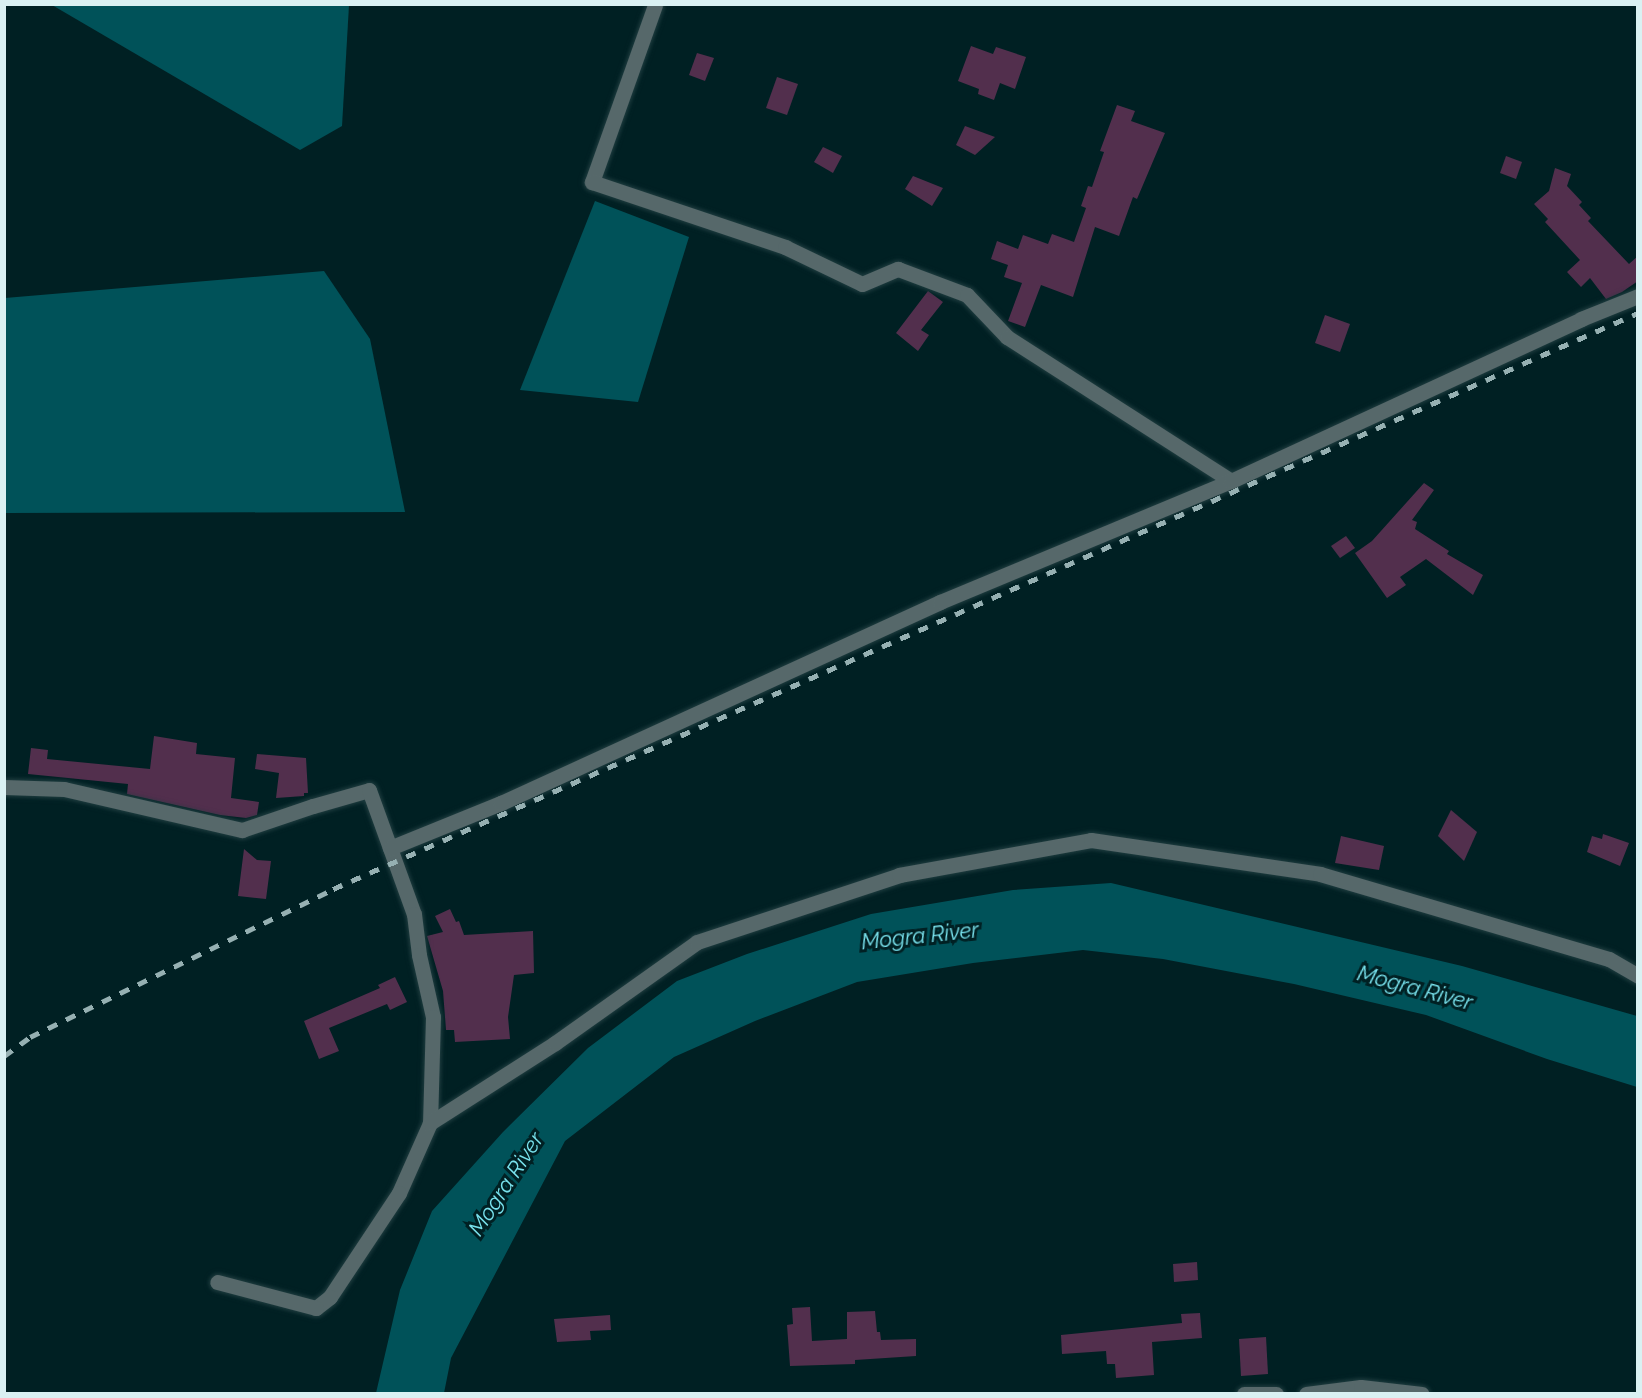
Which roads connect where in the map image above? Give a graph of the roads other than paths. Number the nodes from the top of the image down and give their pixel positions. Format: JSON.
{"nodes":[{"id":1,"x":654,"y":5,"type":"edge"},
{"id":2,"x":1638,"y":296,"type":"edge"},
{"id":3,"x":1231,"y":481,"type":"junction"},
{"id":4,"x":4,"y":787,"type":"edge"},
{"id":5,"x":390,"y":848,"type":"junction"},
{"id":6,"x":1638,"y":976,"type":"edge"},
{"id":7,"x":430,"y":1123,"type":"junction"},
{"id":8,"x":217,"y":1281,"type":"dead end"},
{"id":9,"x":1244,"y":1394,"type":"edge"},
{"id":10,"x":1276,"y":1394,"type":"edge"},
{"id":11,"x":1306,"y":1394,"type":"edge"},
{"id":12,"x":1422,"y":1394,"type":"edge"}],
"edges":[{"from":1,"to":3,"type":"street"},
{"from":2,"to":3,"type":"street"},
{"from":3,"to":5,"type":"street"},
{"from":4,"to":5,"type":"street"},
{"from":5,"to":7,"type":"street"},
{"from":6,"to":7,"type":"street"},
{"from":7,"to":8,"type":"street"},
{"from":9,"to":10,"type":"street"},
{"from":11,"to":12,"type":"street"}]}
